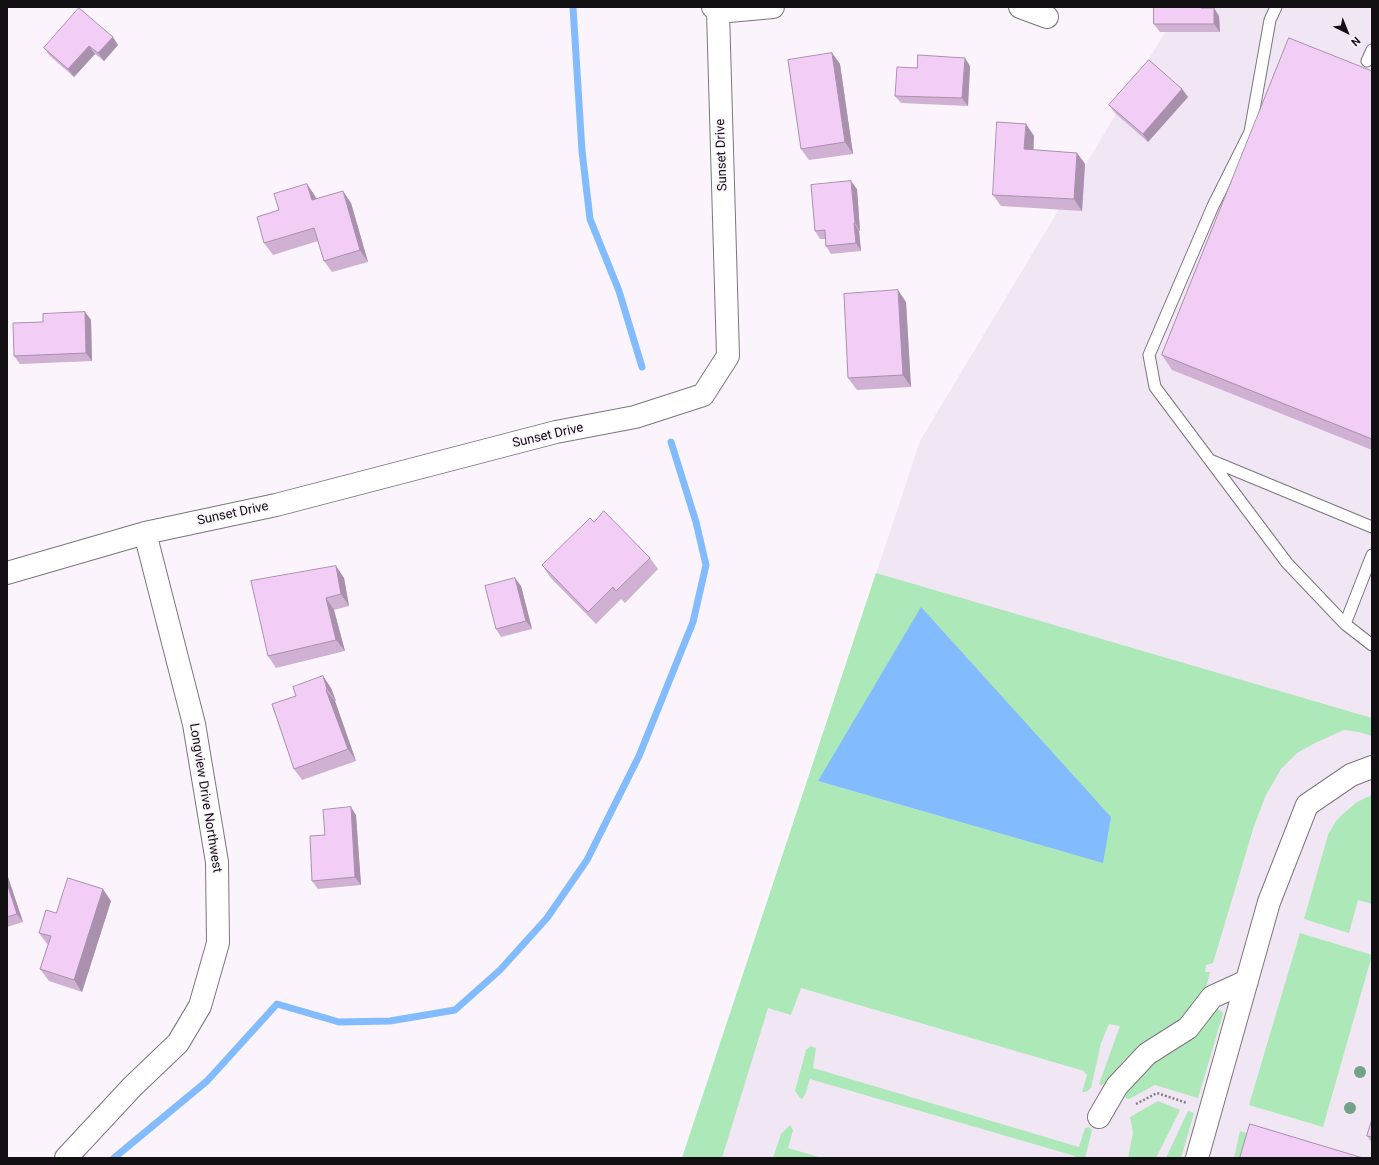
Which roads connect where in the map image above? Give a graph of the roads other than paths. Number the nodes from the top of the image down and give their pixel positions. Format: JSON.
{"nodes":[{"id":1,"x":773,"y":7,"type":"edge"},
{"id":2,"x":1020,"y":7,"type":"edge"},
{"id":3,"x":1276,"y":7,"type":"edge"},
{"id":4,"x":716,"y":9,"type":"edge"},
{"id":5,"x":1047,"y":17,"type":"dead end"},
{"id":6,"x":1372,"y":50,"type":"edge"},
{"id":7,"x":1368,"y":60,"type":"dead end"},
{"id":8,"x":1209,"y":459,"type":"junction"},
{"id":9,"x":1372,"y":527,"type":"edge"},
{"id":10,"x":145,"y":533,"type":"junction"},
{"id":11,"x":1372,"y":556,"type":"edge"},
{"id":12,"x":7,"y":573,"type":"edge"},
{"id":13,"x":1345,"y":624,"type":"junction"},
{"id":14,"x":1372,"y":644,"type":"edge"},
{"id":15,"x":1372,"y":768,"type":"edge"},
{"id":16,"x":1247,"y":981,"type":"junction"},
{"id":17,"x":1099,"y":1117,"type":"dead end"},
{"id":18,"x":66,"y":1158,"type":"edge"},
{"id":19,"x":1197,"y":1158,"type":"edge"}],
"edges":[{"from":1,"to":4,"type":"street"},
{"from":2,"to":5,"type":"street"},
{"from":3,"to":8,"type":"lane"},
{"from":4,"to":10,"type":"street","name":"Sunset Drive"},
{"from":6,"to":7,"type":"lane"},
{"from":8,"to":9,"type":"lane"},
{"from":8,"to":13,"type":"lane"},
{"from":10,"to":12,"type":"street","name":"Sunset Drive"},
{"from":10,"to":18,"type":"street","name":"Longview Drive Northwest"},
{"from":11,"to":13,"type":"lane"},
{"from":13,"to":14,"type":"lane"},
{"from":15,"to":16,"type":"street"},
{"from":16,"to":17,"type":"street"},
{"from":16,"to":19,"type":"street"}]}
